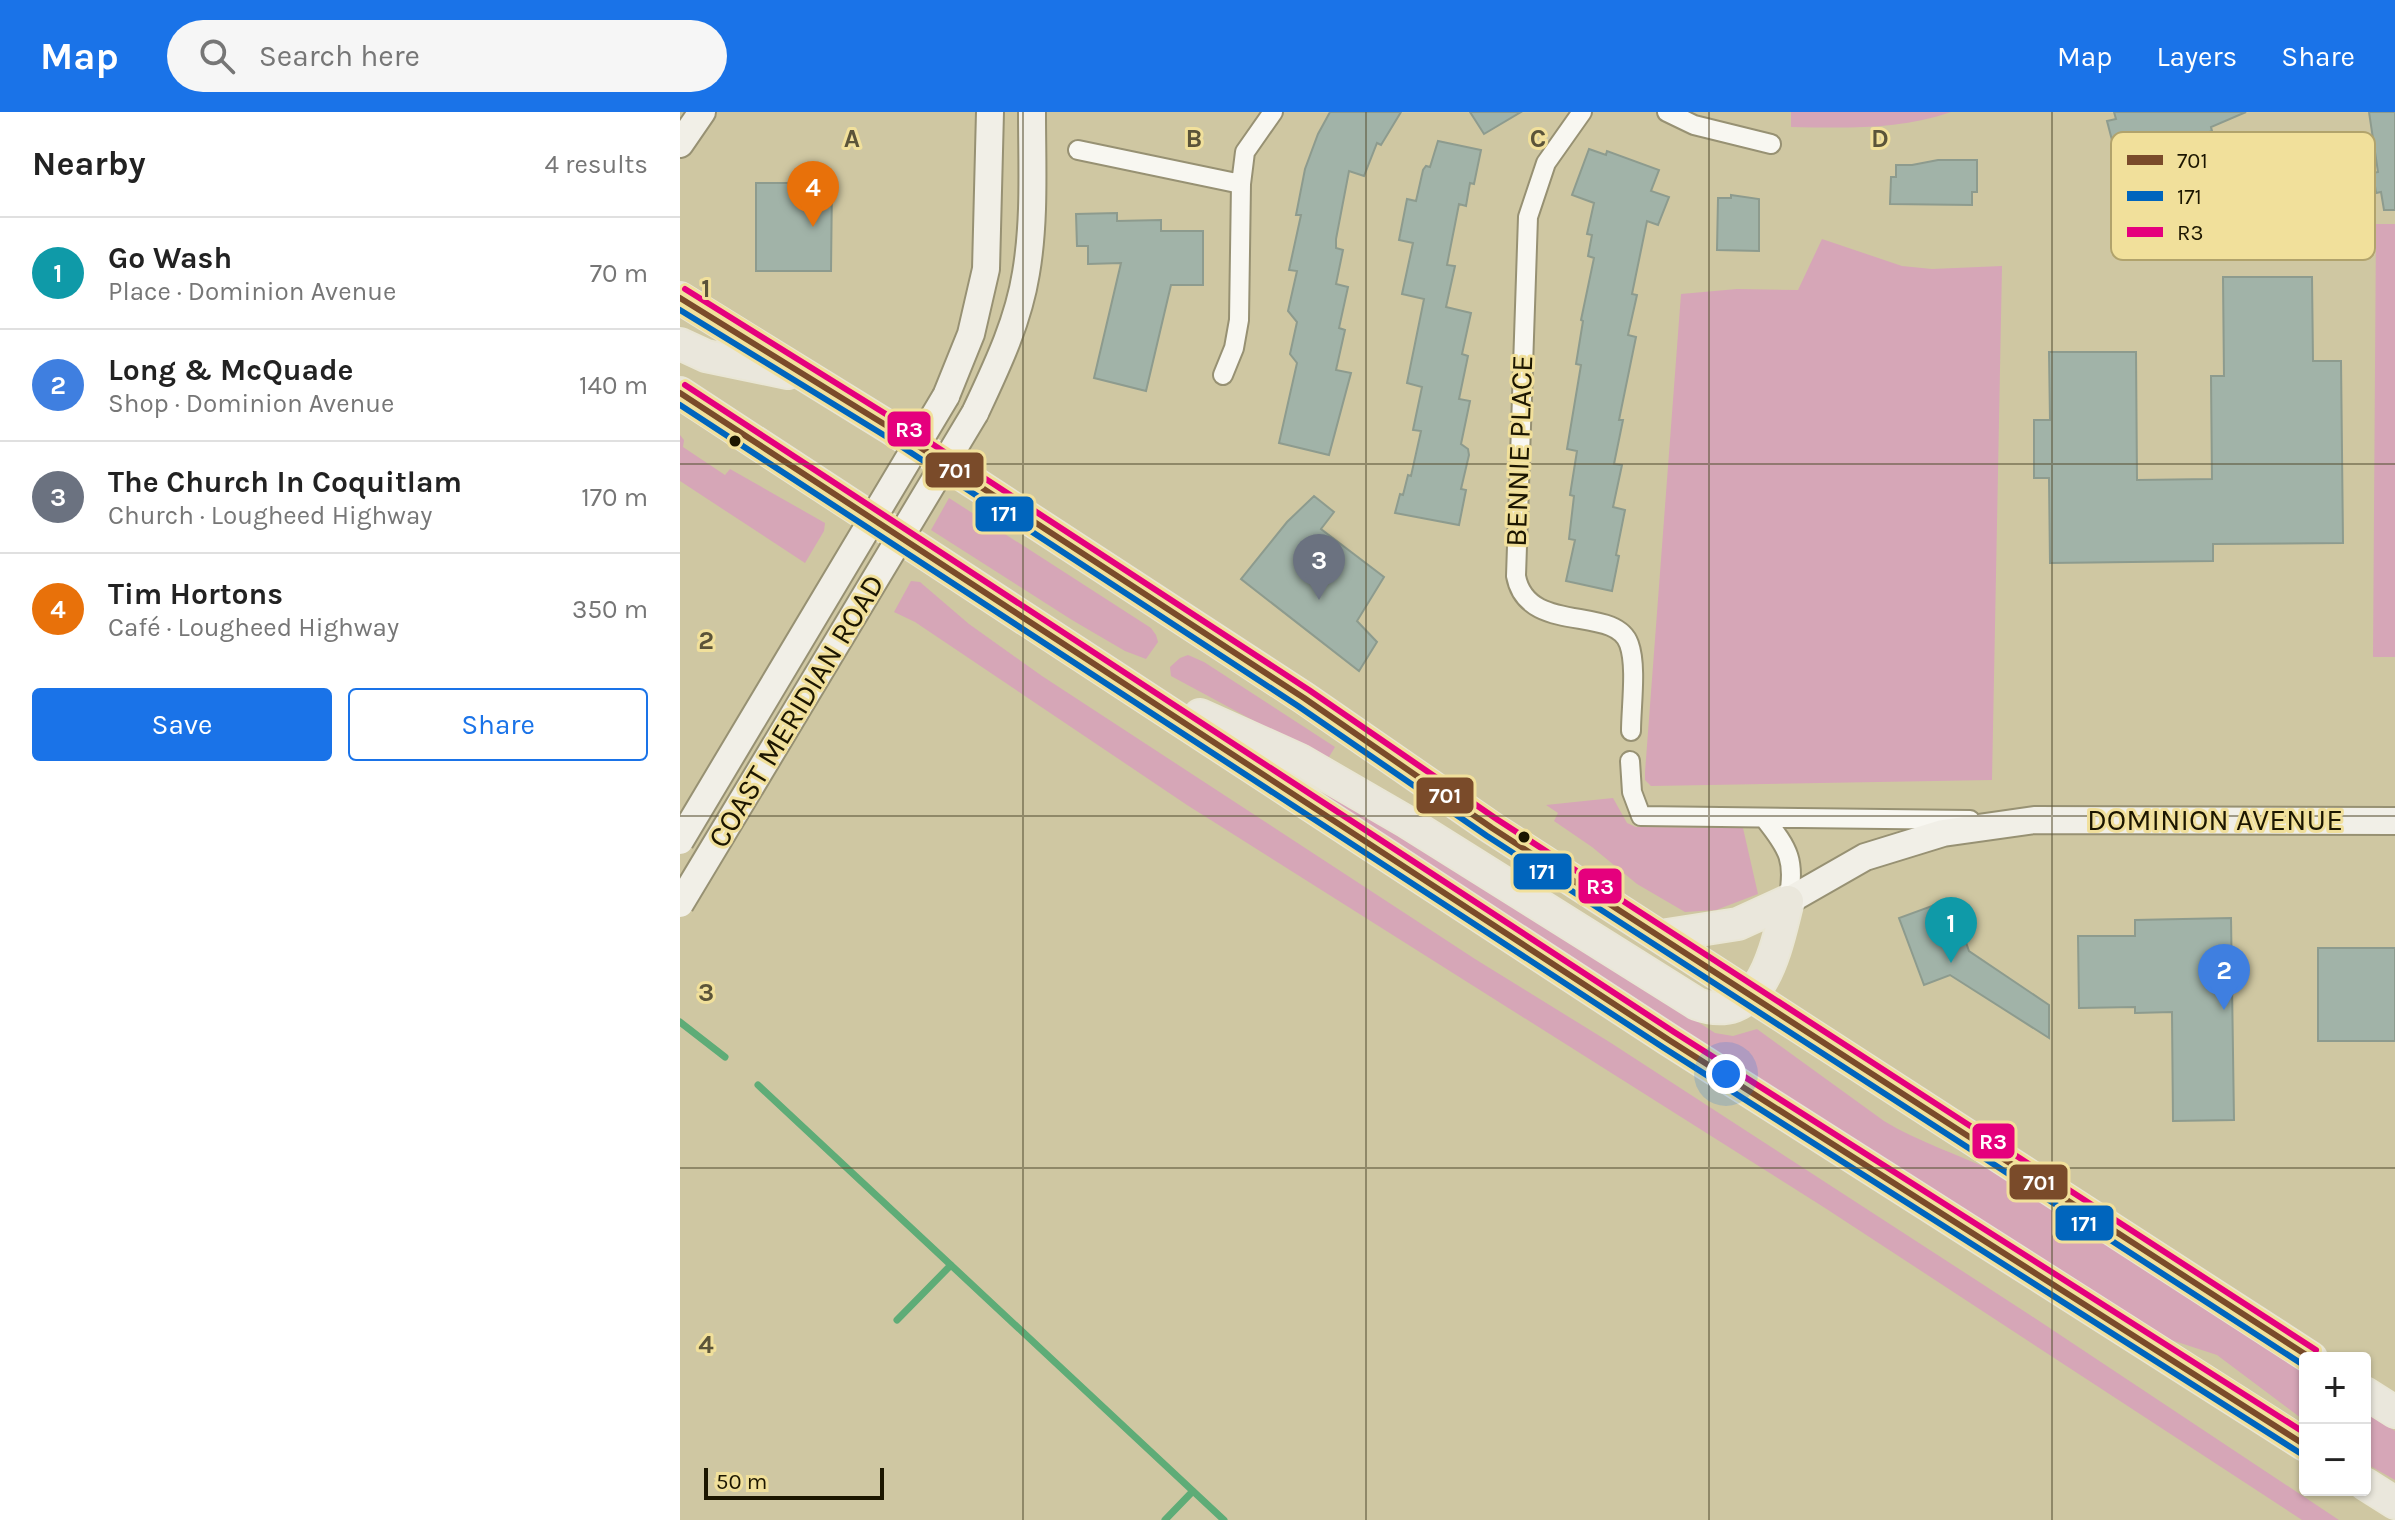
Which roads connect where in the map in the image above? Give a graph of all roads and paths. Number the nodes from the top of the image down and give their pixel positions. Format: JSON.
{"nodes":[{"id":1,"x":702,"y":112,"type":"edge"},
{"id":2,"x":990,"y":112,"type":"edge"},
{"id":3,"x":1032,"y":112,"type":"edge"},
{"id":4,"x":1273,"y":112,"type":"edge"},
{"id":5,"x":1582,"y":112,"type":"edge"},
{"id":6,"x":1667,"y":112,"type":"edge"},
{"id":7,"x":680,"y":144,"type":"edge"},
{"id":8,"x":1771,"y":144,"type":"dead end"},
{"id":9,"x":1078,"y":150,"type":"dead end"},
{"id":10,"x":1241,"y":184,"type":"junction"},
{"id":11,"x":680,"y":298,"type":"edge"},
{"id":12,"x":680,"y":344,"type":"edge"},
{"id":13,"x":1223,"y":375,"type":"dead end"},
{"id":14,"x":810,"y":378,"type":"junction"},
{"id":15,"x":680,"y":393,"type":"edge"},
{"id":16,"x":1111,"y":675,"type":"junction"},
{"id":17,"x":1631,"y":731,"type":"dead end"},
{"id":18,"x":1630,"y":761,"type":"dead end"},
{"id":19,"x":1764,"y":818,"type":"junction"},
{"id":20,"x":2034,"y":820,"type":"junction"},
{"id":21,"x":2395,"y":821,"type":"edge"},
{"id":22,"x":680,"y":841,"type":"edge"},
{"id":23,"x":1788,"y":901,"type":"junction"},
{"id":24,"x":680,"y":904,"type":"edge"},
{"id":25,"x":1661,"y":936,"type":"junction"},
{"id":26,"x":1752,"y":996,"type":"junction"},
{"id":27,"x":2302,"y":1352,"type":"edge"},
{"id":28,"x":2371,"y":1397,"type":"edge"},
{"id":29,"x":2395,"y":1412,"type":"edge"},
{"id":30,"x":2299,"y":1441,"type":"edge"},
{"id":31,"x":2371,"y":1488,"type":"edge"},
{"id":32,"x":2395,"y":1503,"type":"edge"}],
"edges":[{"from":1,"to":7,"type":"main road"},
{"from":2,"to":22,"type":"main road","name":"COAST MERIDIAN ROAD","bridge":true},
{"from":3,"to":24,"type":"main road","name":"COAST MERIDIAN ROAD","bridge":true},
{"from":4,"to":10,"type":"street"},
{"from":5,"to":17,"type":"street","name":"BENNIE PLACE"},
{"from":6,"to":8,"type":"street"},
{"from":9,"to":10,"type":"street"},
{"from":10,"to":13,"type":"street"},
{"from":11,"to":14,"type":"main road"},
{"from":12,"to":14,"type":"main road"},
{"from":14,"to":25,"type":"main road"},
{"from":15,"to":16,"type":"main road"},
{"from":16,"to":26,"type":"main road"},
{"from":16,"to":30,"type":"main road"},
{"from":18,"to":19,"type":"street","name":"DOMINION AVENUE"},
{"from":19,"to":20,"type":"street","name":"DOMINION AVENUE"},
{"from":19,"to":23,"type":"street"},
{"from":20,"to":21,"type":"main road","name":"DOMINION AVENUE"},
{"from":20,"to":23,"type":"main road","name":"DOMINION AVENUE"},
{"from":23,"to":25,"type":"main road"},
{"from":23,"to":26,"type":"main road"},
{"from":25,"to":26,"type":"main road"},
{"from":26,"to":27,"type":"main road"},
{"from":28,"to":29,"type":"main road"},
{"from":31,"to":32,"type":"main road"}]}
